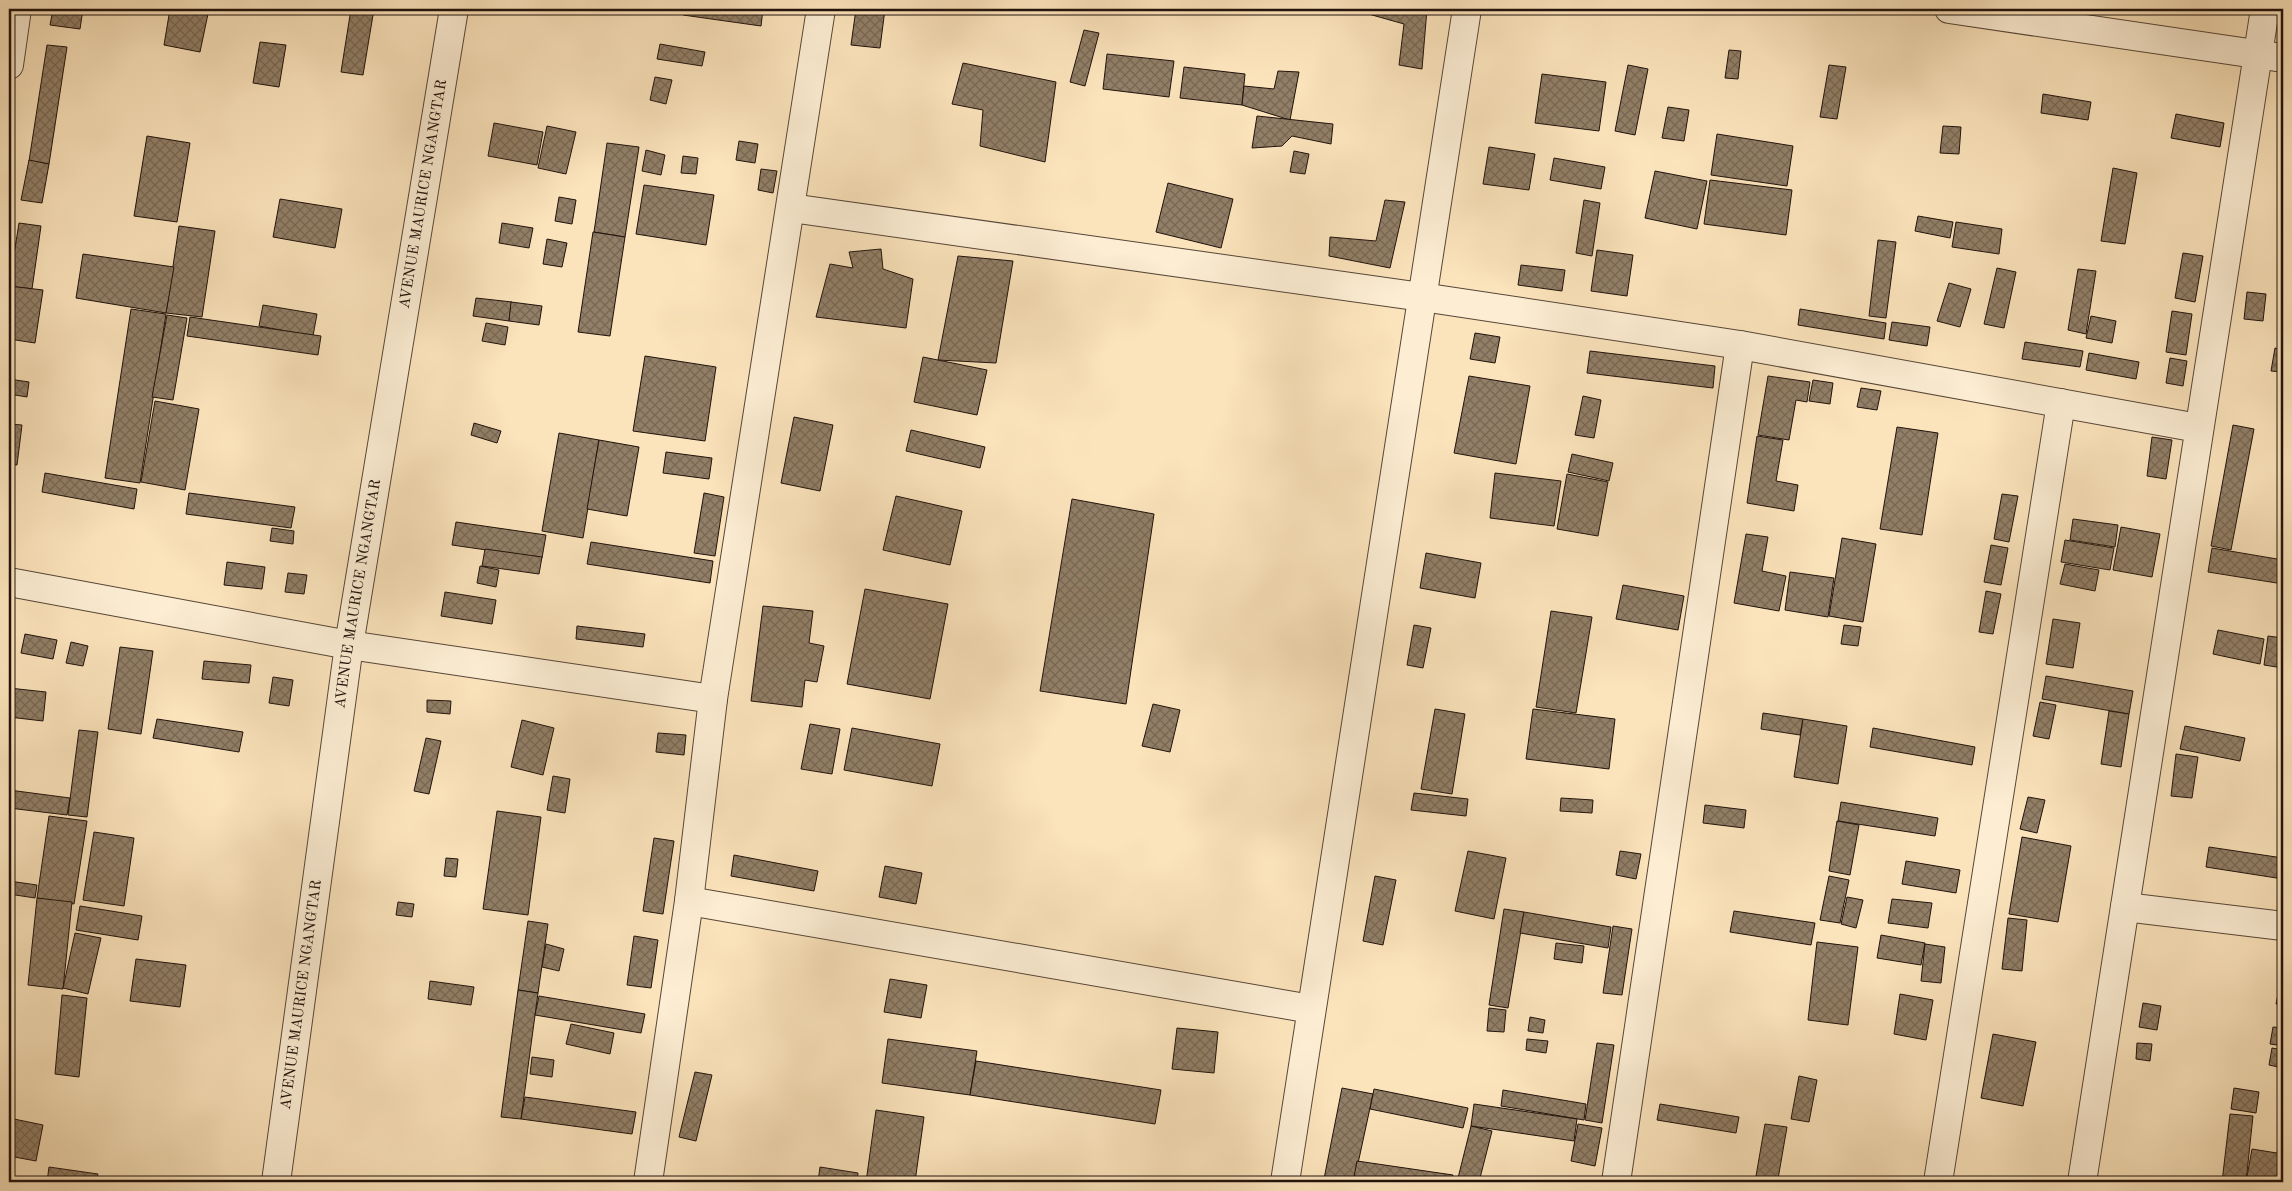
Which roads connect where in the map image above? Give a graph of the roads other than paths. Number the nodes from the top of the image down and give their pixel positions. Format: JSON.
{"nodes":[{"id":1,"x":18,"y":9,"type":"edge"},
{"id":2,"x":454,"y":9,"type":"edge"},
{"id":3,"x":821,"y":9,"type":"edge"},
{"id":4,"x":1467,"y":9,"type":"edge"},
{"id":5,"x":1950,"y":9,"type":"edge"},
{"id":6,"x":2265,"y":9,"type":"edge"},
{"id":7,"x":2270,"y":56,"type":"edge"},
{"id":8,"x":9,"y":65,"type":"edge"},
{"id":9,"x":790,"y":208,"type":"junction"},
{"id":10,"x":1422,"y":297,"type":"junction"},
{"id":11,"x":1740,"y":345,"type":"junction"},
{"id":12,"x":2061,"y":403,"type":"junction"},
{"id":13,"x":2198,"y":428,"type":"junction"},
{"id":14,"x":9,"y":582,"type":"edge"},
{"id":15,"x":349,"y":645,"type":"junction"},
{"id":16,"x":713,"y":699,"type":"junction"},
{"id":17,"x":689,"y":901,"type":"junction"},
{"id":18,"x":2125,"y":907,"type":"junction"},
{"id":19,"x":2283,"y":926,"type":"edge"},
{"id":20,"x":1311,"y":1009,"type":"junction"},
{"id":21,"x":276,"y":1182,"type":"edge"},
{"id":22,"x":648,"y":1182,"type":"edge"},
{"id":23,"x":1285,"y":1182,"type":"edge"},
{"id":24,"x":1616,"y":1182,"type":"edge"},
{"id":25,"x":1938,"y":1182,"type":"edge"},
{"id":26,"x":2082,"y":1182,"type":"edge"}],
"edges":[{"from":1,"to":8,"type":"street"},
{"from":2,"to":15,"type":"street","name":"AVENUE MAURICE NGANGTAR"},
{"from":3,"to":9,"type":"street"},
{"from":4,"to":10,"type":"street"},
{"from":5,"to":7,"type":"street"},
{"from":6,"to":7,"type":"street"},
{"from":7,"to":13,"type":"street"},
{"from":9,"to":10,"type":"street"},
{"from":9,"to":16,"type":"street"},
{"from":10,"to":11,"type":"street"},
{"from":10,"to":20,"type":"street"},
{"from":11,"to":12,"type":"street"},
{"from":11,"to":24,"type":"street"},
{"from":12,"to":13,"type":"street"},
{"from":12,"to":25,"type":"street"},
{"from":13,"to":18,"type":"street"},
{"from":14,"to":15,"type":"street"},
{"from":15,"to":16,"type":"street"},
{"from":15,"to":21,"type":"street","name":"AVENUE MAURICE NGANGTAR"},
{"from":16,"to":17,"type":"street"},
{"from":17,"to":20,"type":"street"},
{"from":17,"to":22,"type":"street"},
{"from":18,"to":19,"type":"street"},
{"from":18,"to":26,"type":"street"},
{"from":20,"to":23,"type":"street"}]}
